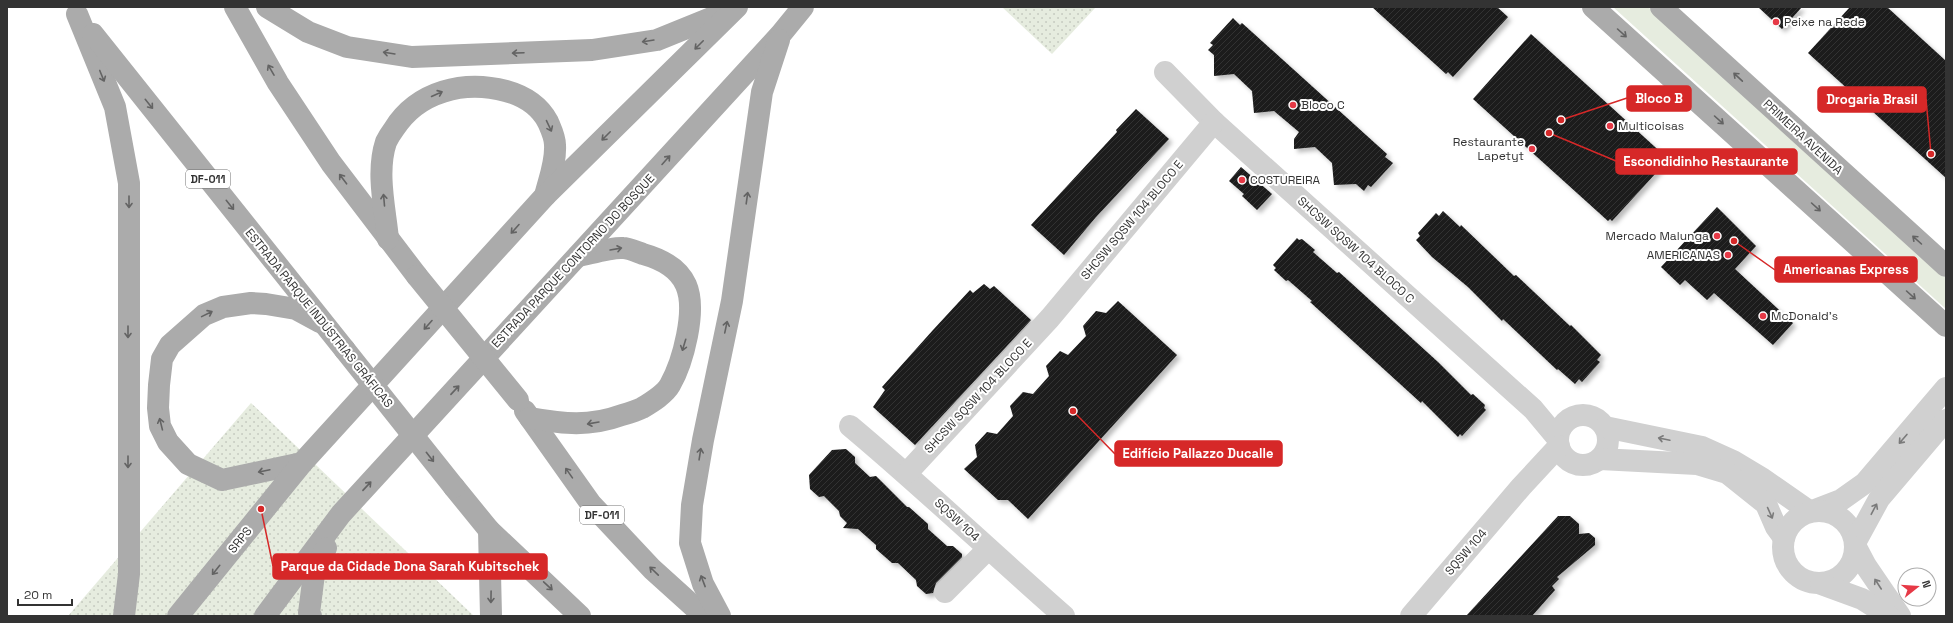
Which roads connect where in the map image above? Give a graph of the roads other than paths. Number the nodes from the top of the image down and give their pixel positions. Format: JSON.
{"nodes":[{"id":1,"x":235,"y":7,"type":"edge"},
{"id":2,"x":267,"y":7,"type":"edge"},
{"id":3,"x":737,"y":7,"type":"edge"},
{"id":4,"x":803,"y":7,"type":"edge"},
{"id":5,"x":1593,"y":7,"type":"edge"},
{"id":6,"x":1661,"y":7,"type":"edge"},
{"id":7,"x":75,"y":11,"type":"edge"},
{"id":8,"x":781,"y":34,"type":"junction"},
{"id":9,"x":1165,"y":72,"type":"dead end"},
{"id":10,"x":1214,"y":122,"type":"junction"},
{"id":11,"x":544,"y":197,"type":"junction"},
{"id":12,"x":388,"y":239,"type":"junction"},
{"id":13,"x":578,"y":256,"type":"junction"},
{"id":14,"x":1946,"y":266,"type":"edge"},
{"id":15,"x":324,"y":324,"type":"junction"},
{"id":16,"x":1946,"y":326,"type":"edge"},
{"id":17,"x":1946,"y":388,"type":"edge"},
{"id":18,"x":524,"y":409,"type":"junction"},
{"id":19,"x":1533,"y":409,"type":"junction"},
{"id":20,"x":1578,"y":416,"type":"junction"},
{"id":21,"x":1946,"y":420,"type":"edge"},
{"id":22,"x":850,"y":426,"type":"dead end"},
{"id":23,"x":1605,"y":427,"type":"junction"},
{"id":24,"x":1925,"y":429,"type":"junction"},
{"id":25,"x":1559,"y":443,"type":"junction"},
{"id":26,"x":1600,"y":459,"type":"junction"},
{"id":27,"x":302,"y":463,"type":"junction"},
{"id":28,"x":1573,"y":463,"type":"junction"},
{"id":29,"x":1730,"y":467,"type":"junction"},
{"id":30,"x":907,"y":473,"type":"junction"},
{"id":31,"x":1521,"y":487,"type":"junction"},
{"id":32,"x":1812,"y":511,"type":"junction"},
{"id":33,"x":341,"y":514,"type":"junction"},
{"id":34,"x":489,"y":530,"type":"junction"},
{"id":35,"x":1784,"y":538,"type":"junction"},
{"id":36,"x":1856,"y":545,"type":"junction"},
{"id":37,"x":988,"y":549,"type":"junction"},
{"id":38,"x":1821,"y":584,"type":"junction"},
{"id":39,"x":945,"y":592,"type":"dead end"},
{"id":40,"x":124,"y":616,"type":"edge"},
{"id":41,"x":178,"y":616,"type":"edge"},
{"id":42,"x":265,"y":616,"type":"edge"},
{"id":43,"x":311,"y":616,"type":"edge"},
{"id":44,"x":491,"y":616,"type":"edge"},
{"id":45,"x":580,"y":616,"type":"edge"},
{"id":46,"x":704,"y":616,"type":"edge"},
{"id":47,"x":720,"y":616,"type":"edge"},
{"id":48,"x":1064,"y":616,"type":"edge"},
{"id":49,"x":1411,"y":616,"type":"edge"},
{"id":50,"x":1889,"y":616,"type":"edge"},
{"id":51,"x":1900,"y":616,"type":"edge"}],
"edges":[{"from":12,"to":1,"type":"main road","number":"DF-011","one_way":true},
{"from":3,"to":2,"type":"main road","one_way":true},
{"from":3,"to":11,"type":"main road","one_way":true},
{"from":4,"to":8,"type":"main road","name":"ESTRADA PARQUE CONTORNO DO BOSQUE"},
{"from":5,"to":16,"type":"main road","one_way":true},
{"from":14,"to":6,"type":"main road","name":"PRIMEIRA AVENIDA","one_way":true},
{"from":7,"to":15,"type":"main road","name":"ESTRADA PARQUE INDÚSTRIAS GRÁFICAS","number":"DF-011","one_way":true},
{"from":7,"to":40,"type":"main road","one_way":true},
{"from":13,"to":8,"type":"main road","name":"ESTRADA PARQUE CONTORNO DO BOSQUE","one_way":true},
{"from":47,"to":8,"type":"main road","one_way":true},
{"from":9,"to":10,"type":"street","name":"SHCSW SQSW 104 BLOCO C"},
{"from":10,"to":19,"type":"street","name":"SHCSW SQSW 104 BLOCO C"},
{"from":10,"to":30,"type":"street","name":"SHCSW SQSW 104 BLOCO E"},
{"from":12,"to":11,"type":"main road","one_way":true},
{"from":11,"to":27,"type":"main road","one_way":true},
{"from":12,"to":18,"type":"main road","number":"DF-011","bridge":true},
{"from":13,"to":18,"type":"main road","one_way":true},
{"from":33,"to":13,"type":"main road","name":"ESTRADA PARQUE CONTORNO DO BOSQUE","one_way":true},
{"from":27,"to":15,"type":"main road","one_way":true},
{"from":15,"to":34,"type":"main road","name":"ESTRADA PARQUE INDÚSTRIAS GRÁFICAS","number":"DF-011","one_way":true,"bridge":true},
{"from":17,"to":24,"type":"street"},
{"from":46,"to":18,"type":"main road","number":"DF-011","one_way":true},
{"from":19,"to":20,"type":"street"},
{"from":19,"to":25,"type":"street","name":"SHCSW SQSW 104 BLOCO C"},
{"from":20,"to":23,"type":"street"},
{"from":20,"to":25,"type":"street"},
{"from":21,"to":24,"type":"street"},
{"from":22,"to":30,"type":"street","name":"SQSW 104"},
{"from":23,"to":26,"type":"street"},
{"from":29,"to":23,"type":"street","one_way":true},
{"from":24,"to":32,"type":"street","one_way":true},
{"from":36,"to":24,"type":"street","one_way":true},
{"from":25,"to":28,"type":"street"},
{"from":25,"to":31,"type":"street","name":"SQSW 104"},
{"from":26,"to":28,"type":"street"},
{"from":26,"to":29,"type":"street"},
{"from":27,"to":41,"type":"main road","name":"SRPS","one_way":true},
{"from":28,"to":31,"type":"street","name":"SQSW 104"},
{"from":29,"to":32,"type":"street"},
{"from":29,"to":35,"type":"street","one_way":true},
{"from":30,"to":37,"type":"street","name":"SQSW 104"},
{"from":31,"to":49,"type":"street","name":"SQSW 104"},
{"from":32,"to":35,"type":"street"},
{"from":32,"to":36,"type":"street"},
{"from":33,"to":42,"type":"main road"},
{"from":33,"to":43,"type":"main road"},
{"from":34,"to":44,"type":"main road","one_way":true},
{"from":34,"to":45,"type":"main road","name":"ESTRADA PARQUE INDÚSTRIAS GRÁFICAS","number":"DF-011","one_way":true},
{"from":35,"to":38,"type":"street"},
{"from":36,"to":38,"type":"street"},
{"from":51,"to":36,"type":"street","one_way":true},
{"from":37,"to":39,"type":"street"},
{"from":37,"to":48,"type":"street","name":"SQSW 104"},
{"from":38,"to":50,"type":"street"}]}
